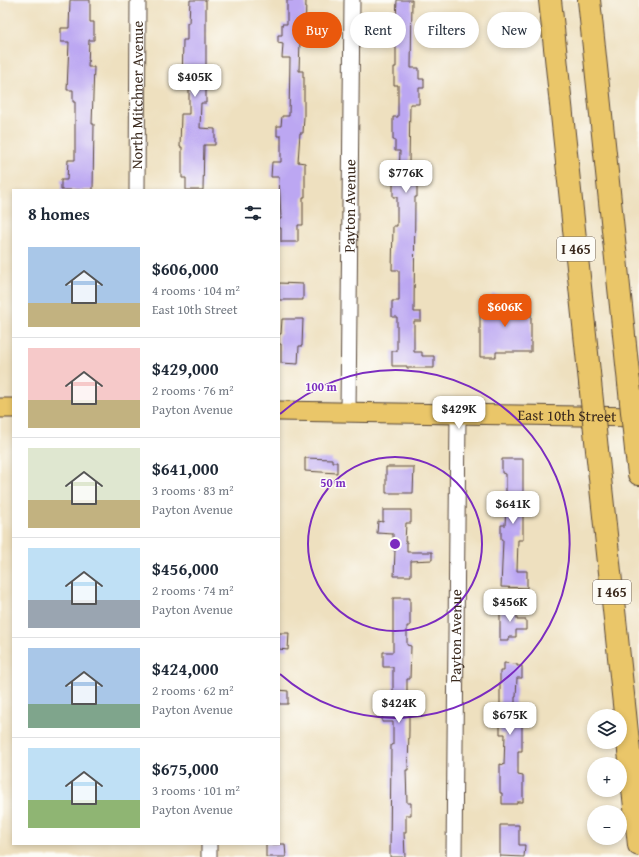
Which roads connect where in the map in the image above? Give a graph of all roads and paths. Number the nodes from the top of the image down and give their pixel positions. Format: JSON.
{"nodes":[{"id":1,"x":138,"y":0,"type":"edge"},
{"id":2,"x":352,"y":0,"type":"edge"},
{"id":3,"x":550,"y":0,"type":"edge"},
{"id":4,"x":589,"y":0,"type":"edge"},
{"id":5,"x":136,"y":189,"type":"edge"},
{"id":6,"x":0,"y":408,"type":"edge"},
{"id":7,"x":12,"y":408,"type":"edge"},
{"id":8,"x":280,"y":411,"type":"edge"},
{"id":9,"x":348,"y":412,"type":"junction"},
{"id":10,"x":458,"y":415,"type":"junction"},
{"id":11,"x":639,"y":417,"type":"edge"},
{"id":12,"x":639,"y":474,"type":"edge"},
{"id":13,"x":209,"y":845,"type":"edge"},
{"id":14,"x":639,"y":845,"type":"edge"},
{"id":15,"x":209,"y":857,"type":"edge"},
{"id":16,"x":454,"y":857,"type":"edge"}],
"edges":[{"from":1,"to":5,"type":"street","name":"North Mitchner Avenue"},
{"from":2,"to":9,"type":"street","name":"Payton Avenue"},
{"from":3,"to":14,"type":"highway","number":"I 465","bridge":true},
{"from":4,"to":12,"type":"highway","number":"I 465","bridge":true},
{"from":6,"to":7,"type":"main road"},
{"from":8,"to":9,"type":"main road","name":"East 10th Street"},
{"from":9,"to":10,"type":"main road","name":"East 10th Street"},
{"from":10,"to":11,"type":"main road","name":"East 10th Street"},
{"from":10,"to":16,"type":"street","name":"Payton Avenue"},
{"from":13,"to":15,"type":"street"}]}
